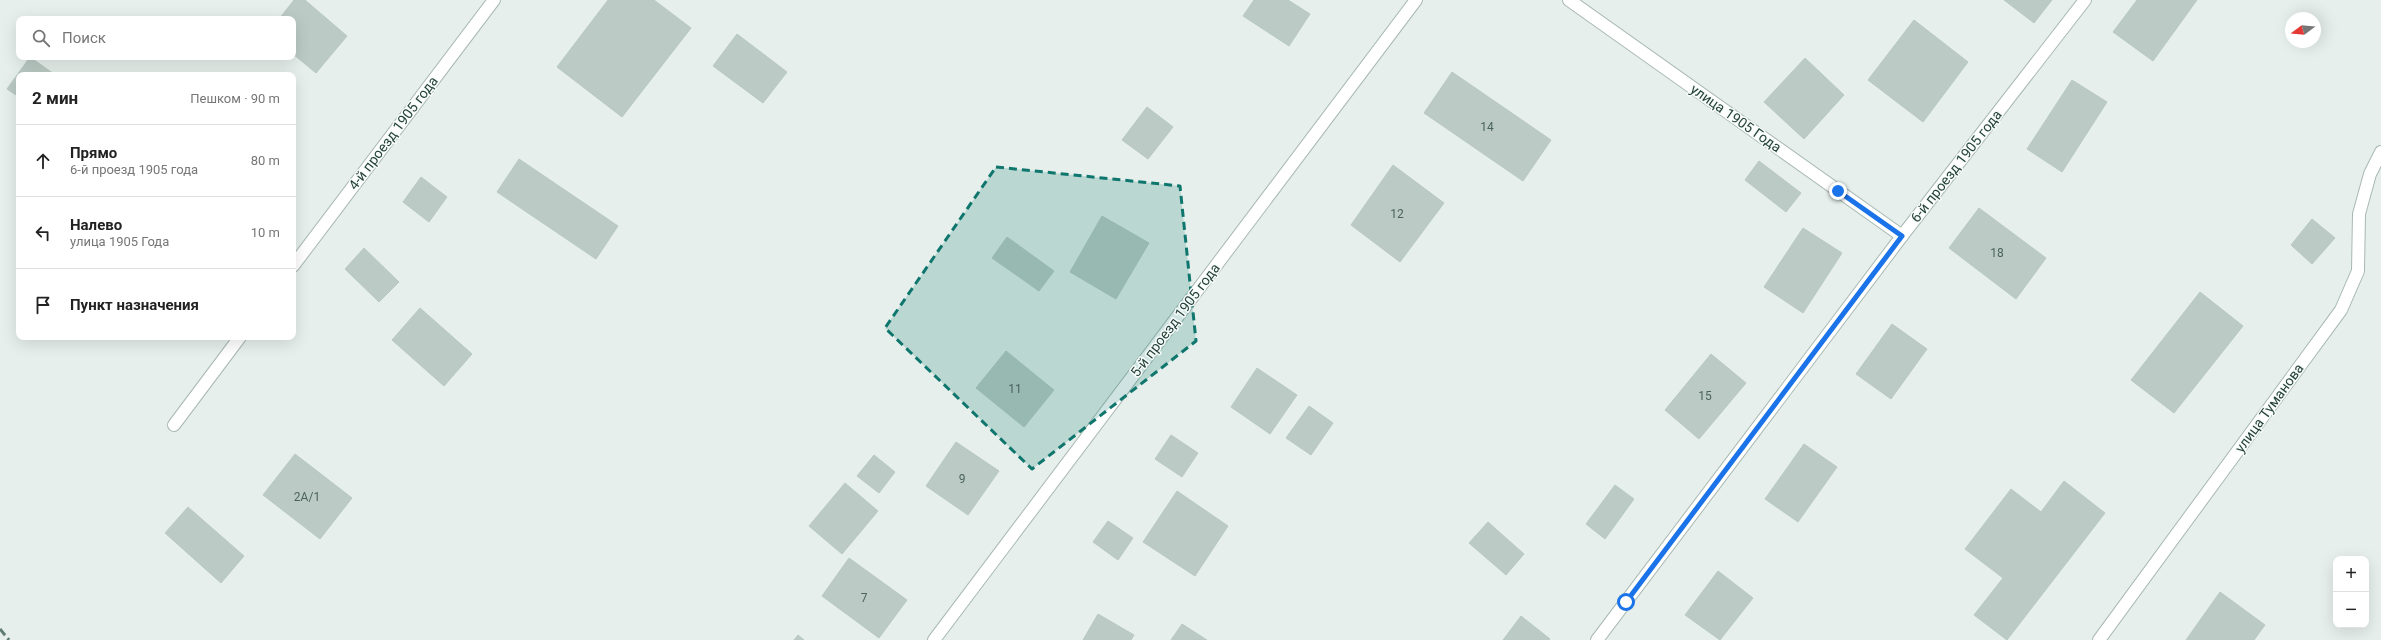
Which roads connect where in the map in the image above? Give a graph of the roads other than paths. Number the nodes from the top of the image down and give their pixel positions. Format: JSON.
{"nodes":[{"id":1,"x":494,"y":0,"type":"edge"},
{"id":2,"x":1416,"y":0,"type":"edge"},
{"id":3,"x":1569,"y":0,"type":"edge"},
{"id":4,"x":2085,"y":0,"type":"edge"},
{"id":5,"x":2381,"y":152,"type":"edge"},
{"id":6,"x":1902,"y":236,"type":"junction"},
{"id":7,"x":296,"y":262,"type":"edge"},
{"id":8,"x":238,"y":340,"type":"edge"},
{"id":9,"x":174,"y":425,"type":"dead end"},
{"id":10,"x":934,"y":640,"type":"edge"},
{"id":11,"x":1597,"y":640,"type":"edge"},
{"id":12,"x":2099,"y":640,"type":"edge"}],
"edges":[{"from":1,"to":7,"type":"street","name":"4-й проезд 1905 года"},
{"from":2,"to":10,"type":"street","name":"5-й проезд 1905 года"},
{"from":3,"to":6,"type":"street","name":"улица 1905 Года"},
{"from":4,"to":6,"type":"street","name":"6-й проезд 1905 года"},
{"from":5,"to":12,"type":"street","name":"улица Туманова"},
{"from":6,"to":11,"type":"street","name":"6-й проезд 1905 года"},
{"from":8,"to":9,"type":"street"}]}
